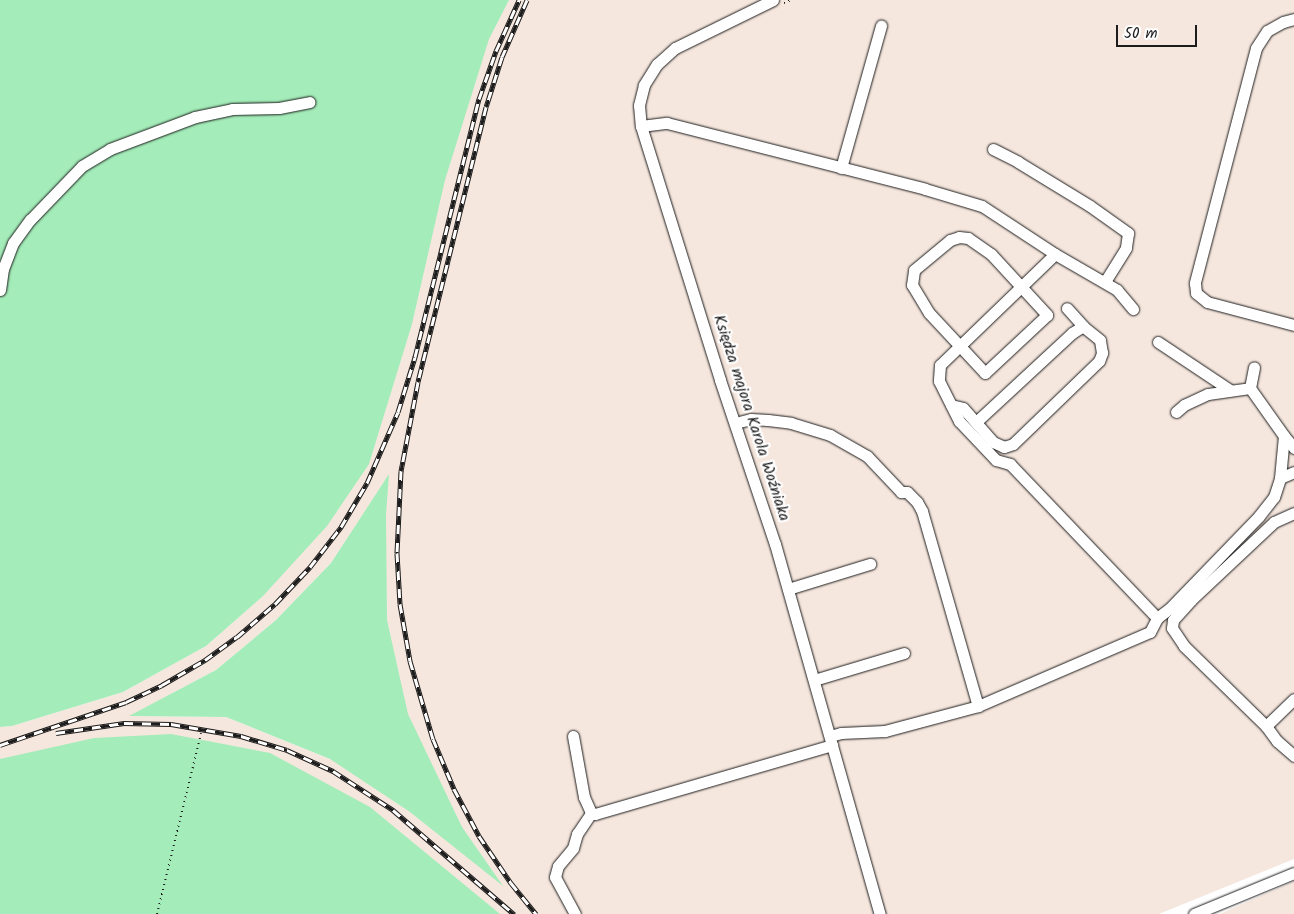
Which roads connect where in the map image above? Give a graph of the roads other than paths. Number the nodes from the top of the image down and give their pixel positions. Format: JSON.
{"nodes":[{"id":1,"x":778,"y":2,"type":"edge"},
{"id":2,"x":1294,"y":19,"type":"edge"},
{"id":3,"x":881,"y":26,"type":"dead end"},
{"id":4,"x":309,"y":102,"type":"dead end"},
{"id":5,"x":641,"y":126,"type":"junction"},
{"id":6,"x":993,"y":149,"type":"dead end"},
{"id":7,"x":841,"y":168,"type":"junction"},
{"id":8,"x":1055,"y":254,"type":"junction"},
{"id":9,"x":1104,"y":282,"type":"junction"},
{"id":10,"x":1022,"y":287,"type":"junction"},
{"id":11,"x":0,"y":290,"type":"edge"},
{"id":12,"x":1067,"y":308,"type":"dead end"},
{"id":13,"x":1134,"y":309,"type":"dead end"},
{"id":14,"x":1294,"y":325,"type":"edge"},
{"id":15,"x":1084,"y":326,"type":"junction"},
{"id":16,"x":1158,"y":342,"type":"dead end"},
{"id":17,"x":959,"y":346,"type":"junction"},
{"id":18,"x":1254,"y":367,"type":"dead end"},
{"id":19,"x":1250,"y":388,"type":"junction"},
{"id":20,"x":1230,"y":390,"type":"junction"},
{"id":21,"x":951,"y":405,"type":"junction"},
{"id":22,"x":1176,"y":412,"type":"dead end"},
{"id":23,"x":976,"y":422,"type":"junction"},
{"id":24,"x":735,"y":423,"type":"junction"},
{"id":25,"x":1284,"y":436,"type":"junction"},
{"id":26,"x":1294,"y":448,"type":"edge"},
{"id":27,"x":1294,"y":472,"type":"edge"},
{"id":28,"x":1280,"y":478,"type":"junction"},
{"id":29,"x":1294,"y":513,"type":"edge"},
{"id":30,"x":870,"y":564,"type":"dead end"},
{"id":31,"x":788,"y":589,"type":"junction"},
{"id":32,"x":1157,"y":618,"type":"junction"},
{"id":33,"x":904,"y":653,"type":"dead end"},
{"id":34,"x":814,"y":680,"type":"junction"},
{"id":35,"x":1294,"y":699,"type":"edge"},
{"id":36,"x":978,"y":706,"type":"junction"},
{"id":37,"x":1266,"y":726,"type":"junction"},
{"id":38,"x":573,"y":736,"type":"dead end"},
{"id":39,"x":831,"y":741,"type":"junction"},
{"id":40,"x":1294,"y":756,"type":"edge"},
{"id":41,"x":591,"y":813,"type":"junction"},
{"id":42,"x":1294,"y":873,"type":"edge"},
{"id":43,"x":1198,"y":913,"type":"edge"},
{"id":44,"x":575,"y":914,"type":"edge"},
{"id":45,"x":880,"y":914,"type":"edge"}],
"edges":[{"from":1,"to":5,"type":"street","name":"Księdza majora Karola Woźniaka"},
{"from":2,"to":14,"type":"street"},
{"from":3,"to":7,"type":"street"},
{"from":4,"to":11,"type":"street"},
{"from":5,"to":7,"type":"street"},
{"from":5,"to":24,"type":"street","name":"Księdza majora Karola Woźniaka"},
{"from":6,"to":9,"type":"street"},
{"from":7,"to":8,"type":"street"},
{"from":8,"to":9,"type":"street"},
{"from":8,"to":10,"type":"street"},
{"from":9,"to":13,"type":"street"},
{"from":10,"to":17,"type":"street"},
{"from":10,"to":17,"type":"street"},
{"from":10,"to":17,"type":"street"},
{"from":12,"to":15,"type":"street"},
{"from":15,"to":23,"type":"street"},
{"from":15,"to":23,"type":"street"},
{"from":16,"to":20,"type":"street"},
{"from":17,"to":21,"type":"street"},
{"from":18,"to":19,"type":"street"},
{"from":19,"to":20,"type":"street"},
{"from":19,"to":25,"type":"street"},
{"from":20,"to":22,"type":"street"},
{"from":21,"to":23,"type":"street"},
{"from":21,"to":32,"type":"street"},
{"from":24,"to":31,"type":"street","name":"Księdza majora Karola Woźniaka"},
{"from":24,"to":36,"type":"street"},
{"from":25,"to":26,"type":"street"},
{"from":25,"to":28,"type":"street"},
{"from":27,"to":28,"type":"street"},
{"from":28,"to":32,"type":"street"},
{"from":29,"to":37,"type":"street"},
{"from":30,"to":31,"type":"street"},
{"from":31,"to":34,"type":"street","name":"Księdza majora Karola Woźniaka"},
{"from":32,"to":36,"type":"street"},
{"from":33,"to":34,"type":"street"},
{"from":34,"to":39,"type":"street","name":"Księdza majora Karola Woźniaka"},
{"from":35,"to":37,"type":"street"},
{"from":36,"to":39,"type":"street"},
{"from":37,"to":40,"type":"street"},
{"from":38,"to":41,"type":"street"},
{"from":39,"to":41,"type":"street"},
{"from":39,"to":45,"type":"street","name":"Księdza majora Karola Woźniaka"},
{"from":41,"to":44,"type":"street"},
{"from":42,"to":43,"type":"street"}]}
